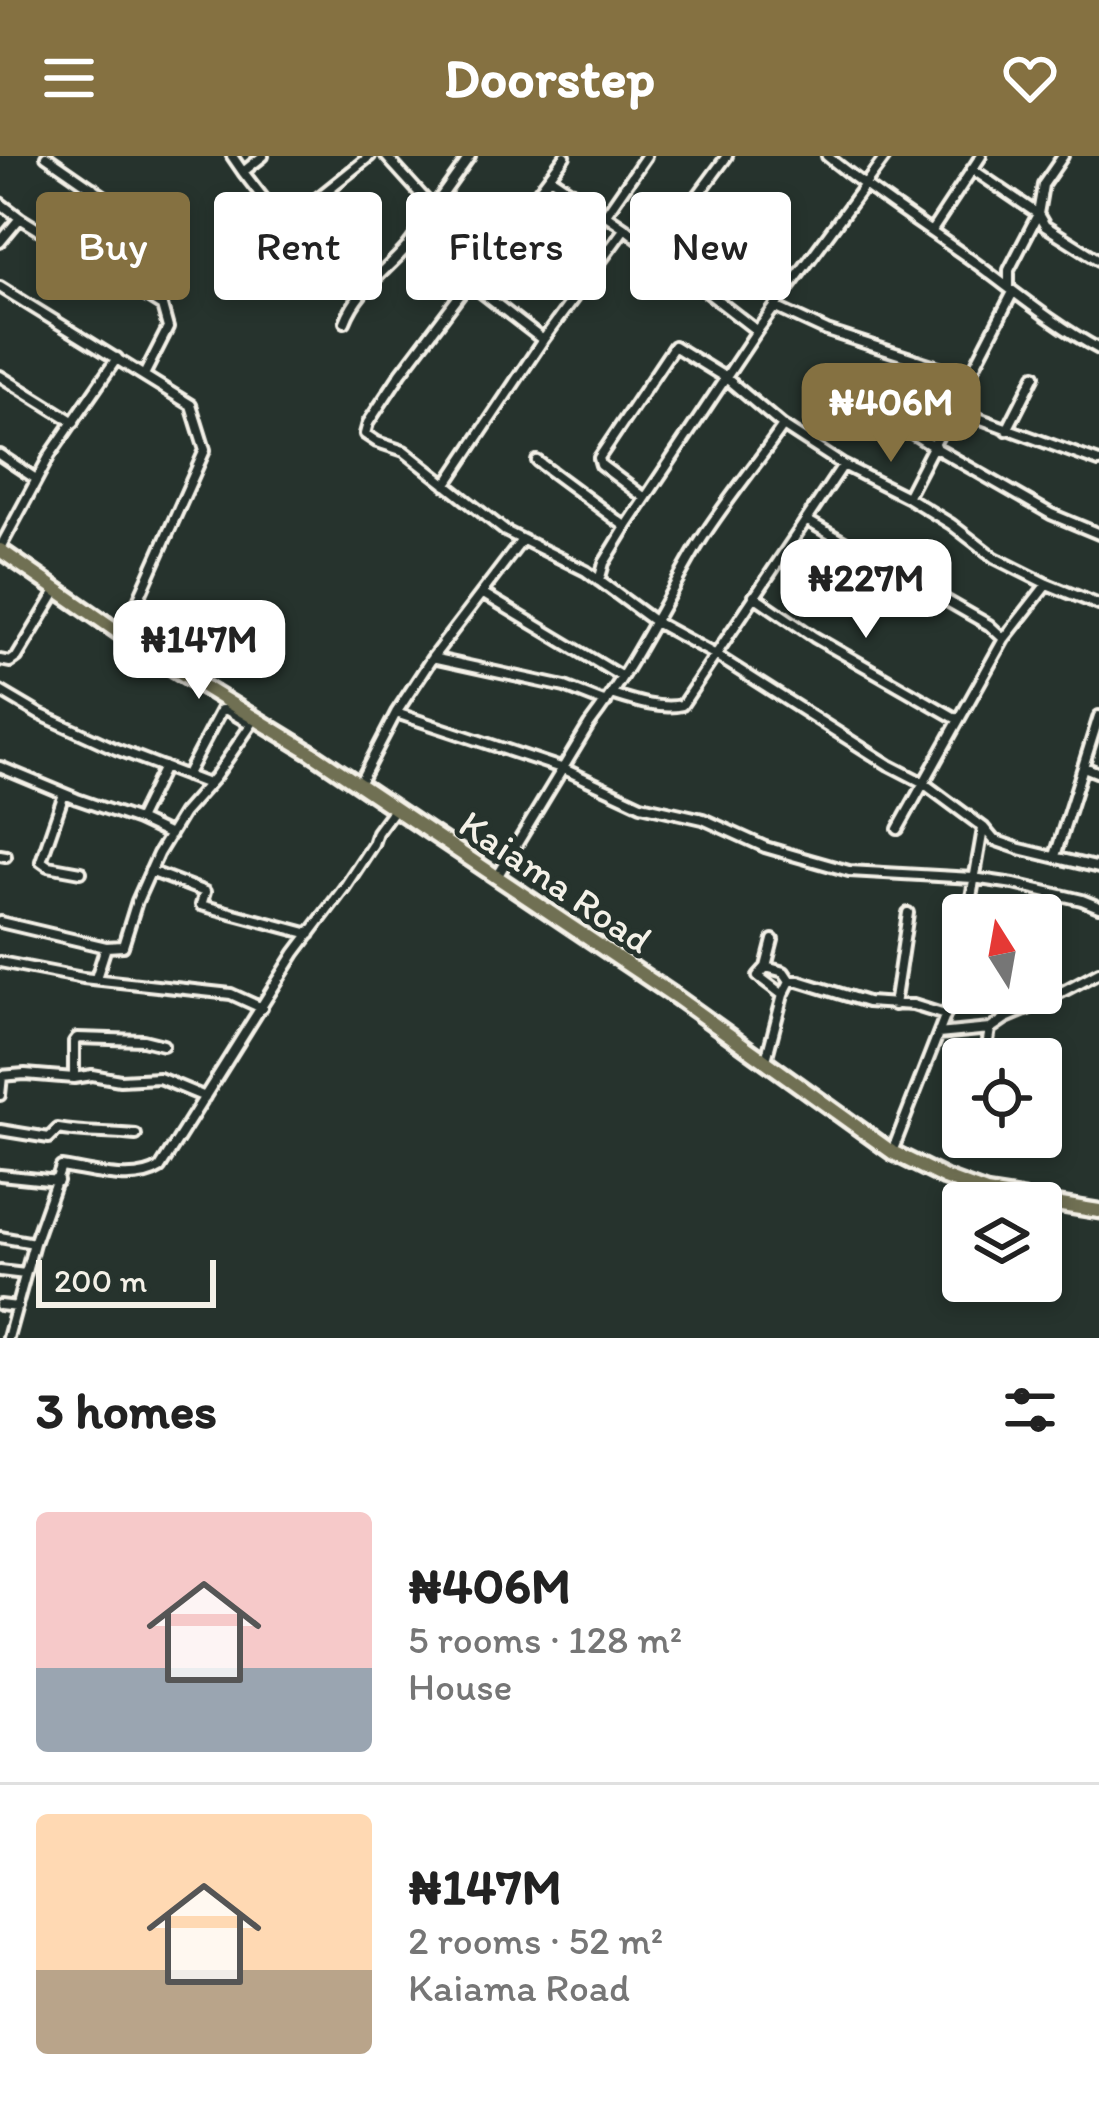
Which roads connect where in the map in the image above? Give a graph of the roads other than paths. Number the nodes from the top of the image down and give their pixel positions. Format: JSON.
{"nodes":[{"id":1,"x":46,"y":156,"type":"edge"},
{"id":2,"x":232,"y":156,"type":"edge"},
{"id":3,"x":263,"y":156,"type":"edge"},
{"id":4,"x":370,"y":156,"type":"edge"},
{"id":5,"x":386,"y":156,"type":"edge"},
{"id":6,"x":470,"y":156,"type":"edge"},
{"id":7,"x":565,"y":156,"type":"edge"},
{"id":8,"x":646,"y":156,"type":"edge"},
{"id":9,"x":728,"y":156,"type":"edge"},
{"id":10,"x":827,"y":156,"type":"edge"},
{"id":11,"x":886,"y":156,"type":"edge"},
{"id":12,"x":981,"y":156,"type":"edge"},
{"id":13,"x":1063,"y":156,"type":"edge"},
{"id":14,"x":972,"y":169,"type":"junction"},
{"id":15,"x":243,"y":172,"type":"junction"},
{"id":16,"x":550,"y":177,"type":"junction"},
{"id":17,"x":864,"y":187,"type":"junction"},
{"id":18,"x":93,"y":188,"type":"junction"},
{"id":19,"x":89,"y":192,"type":"edge"},
{"id":20,"x":99,"y":192,"type":"edge"},
{"id":21,"x":419,"y":192,"type":"edge"},
{"id":22,"x":444,"y":192,"type":"edge"},
{"id":23,"x":538,"y":192,"type":"edge"},
{"id":24,"x":573,"y":192,"type":"edge"},
{"id":25,"x":701,"y":192,"type":"edge"},
{"id":26,"x":0,"y":203,"type":"edge"},
{"id":27,"x":606,"y":214,"type":"joint"},
{"id":28,"x":1038,"y":214,"type":"junction"},
{"id":29,"x":20,"y":218,"type":"junction"},
{"id":30,"x":36,"y":228,"type":"edge"},
{"id":31,"x":625,"y":228,"type":"junction"},
{"id":32,"x":630,"y":232,"type":"edge"},
{"id":33,"x":931,"y":232,"type":"junction"},
{"id":34,"x":0,"y":242,"type":"edge"},
{"id":35,"x":406,"y":248,"type":"edge"},
{"id":36,"x":1099,"y":260,"type":"edge"},
{"id":37,"x":0,"y":287,"type":"edge"},
{"id":38,"x":1011,"y":290,"type":"junction"},
{"id":39,"x":152,"y":300,"type":"edge"},
{"id":40,"x":456,"y":300,"type":"edge"},
{"id":41,"x":492,"y":300,"type":"edge"},
{"id":42,"x":718,"y":300,"type":"edge"},
{"id":43,"x":776,"y":308,"type":"junction"},
{"id":44,"x":345,"y":322,"type":"dead end"},
{"id":45,"x":757,"y":331,"type":"junction"},
{"id":46,"x":543,"y":340,"type":"junction"},
{"id":47,"x":1099,"y":349,"type":"edge"},
{"id":48,"x":117,"y":358,"type":"junction"},
{"id":49,"x":144,"y":375,"type":"junction"},
{"id":50,"x":1035,"y":375,"type":"dead end"},
{"id":51,"x":0,"y":376,"type":"edge"},
{"id":52,"x":967,"y":376,"type":"junction"},
{"id":53,"x":726,"y":378,"type":"junction"},
{"id":54,"x":883,"y":405,"type":"dead end"},
{"id":55,"x":951,"y":408,"type":"junction"},
{"id":56,"x":74,"y":422,"type":"junction"},
{"id":57,"x":783,"y":426,"type":"junction"},
{"id":58,"x":1007,"y":430,"type":"junction"},
{"id":59,"x":934,"y":446,"type":"junction"},
{"id":60,"x":0,"y":455,"type":"edge"},
{"id":61,"x":537,"y":461,"type":"dead end"},
{"id":62,"x":1099,"y":462,"type":"edge"},
{"id":63,"x":843,"y":465,"type":"junction"},
{"id":64,"x":36,"y":479,"type":"junction"},
{"id":65,"x":446,"y":485,"type":"junction"},
{"id":66,"x":907,"y":497,"type":"junction"},
{"id":67,"x":645,"y":498,"type":"junction"},
{"id":68,"x":806,"y":520,"type":"junction"},
{"id":69,"x":626,"y":527,"type":"junction"},
{"id":70,"x":1099,"y":535,"type":"edge"},
{"id":71,"x":522,"y":540,"type":"junction"},
{"id":72,"x":0,"y":549,"type":"edge"},
{"id":73,"x":599,"y":581,"type":"junction"},
{"id":74,"x":1047,"y":584,"type":"junction"},
{"id":75,"x":58,"y":588,"type":"junction"},
{"id":76,"x":482,"y":593,"type":"junction"},
{"id":77,"x":754,"y":596,"type":"junction"},
{"id":78,"x":1099,"y":605,"type":"edge"},
{"id":79,"x":655,"y":622,"type":"junction"},
{"id":80,"x":123,"y":634,"type":"junction"},
{"id":81,"x":1004,"y":639,"type":"junction"},
{"id":82,"x":714,"y":654,"type":"junction"},
{"id":83,"x":432,"y":658,"type":"junction"},
{"id":84,"x":0,"y":660,"type":"edge"},
{"id":85,"x":622,"y":677,"type":"junction"},
{"id":86,"x":0,"y":691,"type":"edge"},
{"id":87,"x":608,"y":698,"type":"junction"},
{"id":88,"x":396,"y":713,"type":"junction"},
{"id":89,"x":1099,"y":716,"type":"edge"},
{"id":90,"x":957,"y":719,"type":"junction"},
{"id":91,"x":253,"y":721,"type":"junction"},
{"id":92,"x":0,"y":766,"type":"edge"},
{"id":93,"x":164,"y":767,"type":"junction"},
{"id":94,"x":1084,"y":767,"type":"junction"},
{"id":95,"x":564,"y":769,"type":"junction"},
{"id":96,"x":1099,"y":773,"type":"edge"},
{"id":97,"x":186,"y":776,"type":"junction"},
{"id":98,"x":922,"y":782,"type":"junction"},
{"id":99,"x":208,"y":784,"type":"junction"},
{"id":100,"x":358,"y":784,"type":"junction"},
{"id":101,"x":64,"y":794,"type":"junction"},
{"id":102,"x":394,"y":809,"type":"junction"},
{"id":103,"x":139,"y":820,"type":"junction"},
{"id":104,"x":984,"y":828,"type":"junction"},
{"id":105,"x":898,"y":829,"type":"dead end"},
{"id":106,"x":170,"y":835,"type":"junction"},
{"id":107,"x":1054,"y":856,"type":"junction"},
{"id":108,"x":1099,"y":868,"type":"edge"},
{"id":109,"x":150,"y":871,"type":"junction"},
{"id":110,"x":80,"y":872,"type":"dead end"},
{"id":111,"x":497,"y":877,"type":"junction"},
{"id":112,"x":973,"y":878,"type":"junction"},
{"id":113,"x":971,"y":894,"type":"edge"},
{"id":114,"x":1099,"y":907,"type":"edge"},
{"id":115,"x":908,"y":913,"type":"dead end"},
{"id":116,"x":0,"y":922,"type":"edge"},
{"id":117,"x":310,"y":934,"type":"junction"},
{"id":118,"x":773,"y":940,"type":"dead end"},
{"id":119,"x":106,"y":947,"type":"junction"},
{"id":120,"x":0,"y":962,"type":"edge"},
{"id":121,"x":766,"y":967,"type":"junction"},
{"id":122,"x":1099,"y":972,"type":"edge"},
{"id":123,"x":96,"y":978,"type":"junction"},
{"id":124,"x":790,"y":982,"type":"junction"},
{"id":125,"x":783,"y":995,"type":"junction"},
{"id":126,"x":894,"y":1005,"type":"junction"},
{"id":127,"x":262,"y":1008,"type":"junction"},
{"id":128,"x":945,"y":1015,"type":"joint"},
{"id":129,"x":990,"y":1029,"type":"junction"},
{"id":130,"x":938,"y":1034,"type":"junction"},
{"id":131,"x":988,"y":1038,"type":"edge"},
{"id":132,"x":163,"y":1045,"type":"dead end"},
{"id":133,"x":766,"y":1060,"type":"junction"},
{"id":134,"x":1,"y":1076,"type":"edge"},
{"id":135,"x":74,"y":1078,"type":"junction"},
{"id":136,"x":0,"y":1095,"type":"edge"},
{"id":137,"x":206,"y":1097,"type":"junction"},
{"id":138,"x":0,"y":1130,"type":"edge"},
{"id":139,"x":136,"y":1135,"type":"dead end"},
{"id":140,"x":892,"y":1152,"type":"junction"},
{"id":141,"x":0,"y":1175,"type":"edge"},
{"id":142,"x":58,"y":1181,"type":"junction"},
{"id":143,"x":1099,"y":1211,"type":"edge"},
{"id":144,"x":0,"y":1237,"type":"edge"},
{"id":145,"x":34,"y":1244,"type":"junction"},
{"id":146,"x":0,"y":1271,"type":"edge"},
{"id":147,"x":25,"y":1274,"type":"junction"},
{"id":148,"x":0,"y":1305,"type":"edge"},
{"id":149,"x":17,"y":1306,"type":"junction"},
{"id":150,"x":8,"y":1338,"type":"edge"}],
"edges":[{"from":1,"to":18,"type":"street"},
{"from":2,"to":15,"type":"street"},
{"from":3,"to":15,"type":"street"},
{"from":4,"to":15,"type":"street"},
{"from":5,"to":21,"type":"street"},
{"from":6,"to":22,"type":"street"},
{"from":7,"to":16,"type":"street"},
{"from":8,"to":27,"type":"street"},
{"from":9,"to":25,"type":"street"},
{"from":10,"to":17,"type":"street"},
{"from":11,"to":17,"type":"street"},
{"from":12,"to":14,"type":"street"},
{"from":13,"to":28,"type":"street"},
{"from":14,"to":28,"type":"street"},
{"from":14,"to":33,"type":"street"},
{"from":16,"to":23,"type":"street"},
{"from":16,"to":24,"type":"street"},
{"from":17,"to":33,"type":"street"},
{"from":17,"to":43,"type":"street"},
{"from":18,"to":19,"type":"street"},
{"from":18,"to":20,"type":"street"},
{"from":26,"to":29,"type":"street"},
{"from":27,"to":31,"type":"street"},
{"from":28,"to":36,"type":"street"},
{"from":28,"to":38,"type":"street"},
{"from":29,"to":30,"type":"street"},
{"from":29,"to":34,"type":"street"},
{"from":31,"to":32,"type":"street"},
{"from":31,"to":46,"type":"street"},
{"from":33,"to":38,"type":"street"},
{"from":35,"to":44,"type":"street"},
{"from":37,"to":48,"type":"street"},
{"from":38,"to":47,"type":"street"},
{"from":38,"to":52,"type":"street"},
{"from":39,"to":49,"type":"street"},
{"from":40,"to":65,"type":"street"},
{"from":41,"to":46,"type":"street"},
{"from":42,"to":45,"type":"street"},
{"from":43,"to":45,"type":"street"},
{"from":43,"to":52,"type":"street"},
{"from":45,"to":53,"type":"street"},
{"from":46,"to":65,"type":"street"},
{"from":48,"to":49,"type":"street"},
{"from":48,"to":56,"type":"street"},
{"from":49,"to":80,"type":"street"},
{"from":50,"to":58,"type":"street"},
{"from":51,"to":56,"type":"street"},
{"from":52,"to":55,"type":"street"},
{"from":53,"to":57,"type":"street"},
{"from":53,"to":67,"type":"street"},
{"from":53,"to":67,"type":"street"},
{"from":54,"to":59,"type":"street"},
{"from":55,"to":58,"type":"street"},
{"from":55,"to":59,"type":"street"},
{"from":56,"to":64,"type":"street"},
{"from":57,"to":63,"type":"street"},
{"from":57,"to":79,"type":"street"},
{"from":58,"to":62,"type":"street"},
{"from":59,"to":66,"type":"street"},
{"from":59,"to":70,"type":"street"},
{"from":60,"to":64,"type":"street"},
{"from":61,"to":69,"type":"street"},
{"from":63,"to":66,"type":"street"},
{"from":63,"to":68,"type":"street"},
{"from":64,"to":72,"type":"street"},
{"from":65,"to":71,"type":"street"},
{"from":66,"to":74,"type":"street"},
{"from":67,"to":69,"type":"street"},
{"from":68,"to":77,"type":"street"},
{"from":68,"to":81,"type":"street"},
{"from":69,"to":73,"type":"street"},
{"from":71,"to":73,"type":"street"},
{"from":71,"to":76,"type":"street"},
{"from":72,"to":75,"type":"highway","name":"Kaiama Road"},
{"from":73,"to":79,"type":"street"},
{"from":74,"to":78,"type":"street"},
{"from":74,"to":81,"type":"street"},
{"from":75,"to":80,"type":"highway","name":"Kaiama Road"},
{"from":75,"to":84,"type":"street"},
{"from":76,"to":83,"type":"street"},
{"from":76,"to":85,"type":"street"},
{"from":77,"to":82,"type":"street"},
{"from":77,"to":90,"type":"street"},
{"from":79,"to":82,"type":"street"},
{"from":79,"to":85,"type":"street"},
{"from":80,"to":91,"type":"highway","name":"Kaiama Road"},
{"from":81,"to":90,"type":"street"},
{"from":82,"to":87,"type":"street"},
{"from":82,"to":98,"type":"street"},
{"from":83,"to":87,"type":"street"},
{"from":83,"to":88,"type":"street"},
{"from":85,"to":87,"type":"street"},
{"from":86,"to":93,"type":"street"},
{"from":87,"to":95,"type":"street"},
{"from":88,"to":95,"type":"street"},
{"from":88,"to":100,"type":"street"},
{"from":89,"to":94,"type":"street"},
{"from":90,"to":98,"type":"street"},
{"from":91,"to":97,"type":"street"},
{"from":91,"to":99,"type":"street"},
{"from":91,"to":100,"type":"highway","name":"Kaiama Road"},
{"from":92,"to":101,"type":"street"},
{"from":93,"to":97,"type":"street"},
{"from":93,"to":103,"type":"street"},
{"from":94,"to":96,"type":"street"},
{"from":94,"to":107,"type":"street"},
{"from":95,"to":111,"type":"street"},
{"from":95,"to":112,"type":"street"},
{"from":97,"to":99,"type":"street"},
{"from":98,"to":104,"type":"street"},
{"from":98,"to":105,"type":"street"},
{"from":99,"to":106,"type":"street"},
{"from":100,"to":102,"type":"highway","name":"Kaiama Road"},
{"from":101,"to":103,"type":"street"},
{"from":101,"to":110,"type":"street"},
{"from":102,"to":111,"type":"highway","name":"Kaiama Road"},
{"from":102,"to":117,"type":"street"},
{"from":103,"to":106,"type":"street"},
{"from":104,"to":107,"type":"street"},
{"from":104,"to":112,"type":"street"},
{"from":106,"to":109,"type":"street"},
{"from":107,"to":108,"type":"street"},
{"from":109,"to":117,"type":"street"},
{"from":109,"to":119,"type":"street"},
{"from":111,"to":133,"type":"highway","name":"Kaiama Road"},
{"from":112,"to":113,"type":"street"},
{"from":112,"to":114,"type":"street"},
{"from":115,"to":126,"type":"street"},
{"from":116,"to":119,"type":"street"},
{"from":117,"to":127,"type":"street"},
{"from":118,"to":121,"type":"street"},
{"from":119,"to":123,"type":"street"},
{"from":120,"to":123,"type":"street"},
{"from":121,"to":124,"type":"street"},
{"from":121,"to":125,"type":"street"},
{"from":122,"to":129,"type":"street"},
{"from":123,"to":127,"type":"street"},
{"from":124,"to":125,"type":"street"},
{"from":124,"to":126,"type":"street"},
{"from":125,"to":133,"type":"street"},
{"from":126,"to":128,"type":"street"},
{"from":127,"to":137,"type":"street"},
{"from":128,"to":130,"type":"street"},
{"from":129,"to":130,"type":"street"},
{"from":129,"to":131,"type":"street"},
{"from":130,"to":140,"type":"street"},
{"from":132,"to":135,"type":"street"},
{"from":133,"to":140,"type":"highway","name":"Kaiama Road"},
{"from":134,"to":135,"type":"street"},
{"from":134,"to":136,"type":"street"},
{"from":135,"to":137,"type":"street"},
{"from":137,"to":142,"type":"street"},
{"from":138,"to":139,"type":"street"},
{"from":140,"to":143,"type":"highway","name":"Kaiama Road"},
{"from":141,"to":142,"type":"street"},
{"from":142,"to":145,"type":"street"},
{"from":144,"to":145,"type":"street"},
{"from":145,"to":147,"type":"street"},
{"from":146,"to":147,"type":"street"},
{"from":147,"to":149,"type":"street"},
{"from":148,"to":149,"type":"street"},
{"from":149,"to":150,"type":"street"}]}
